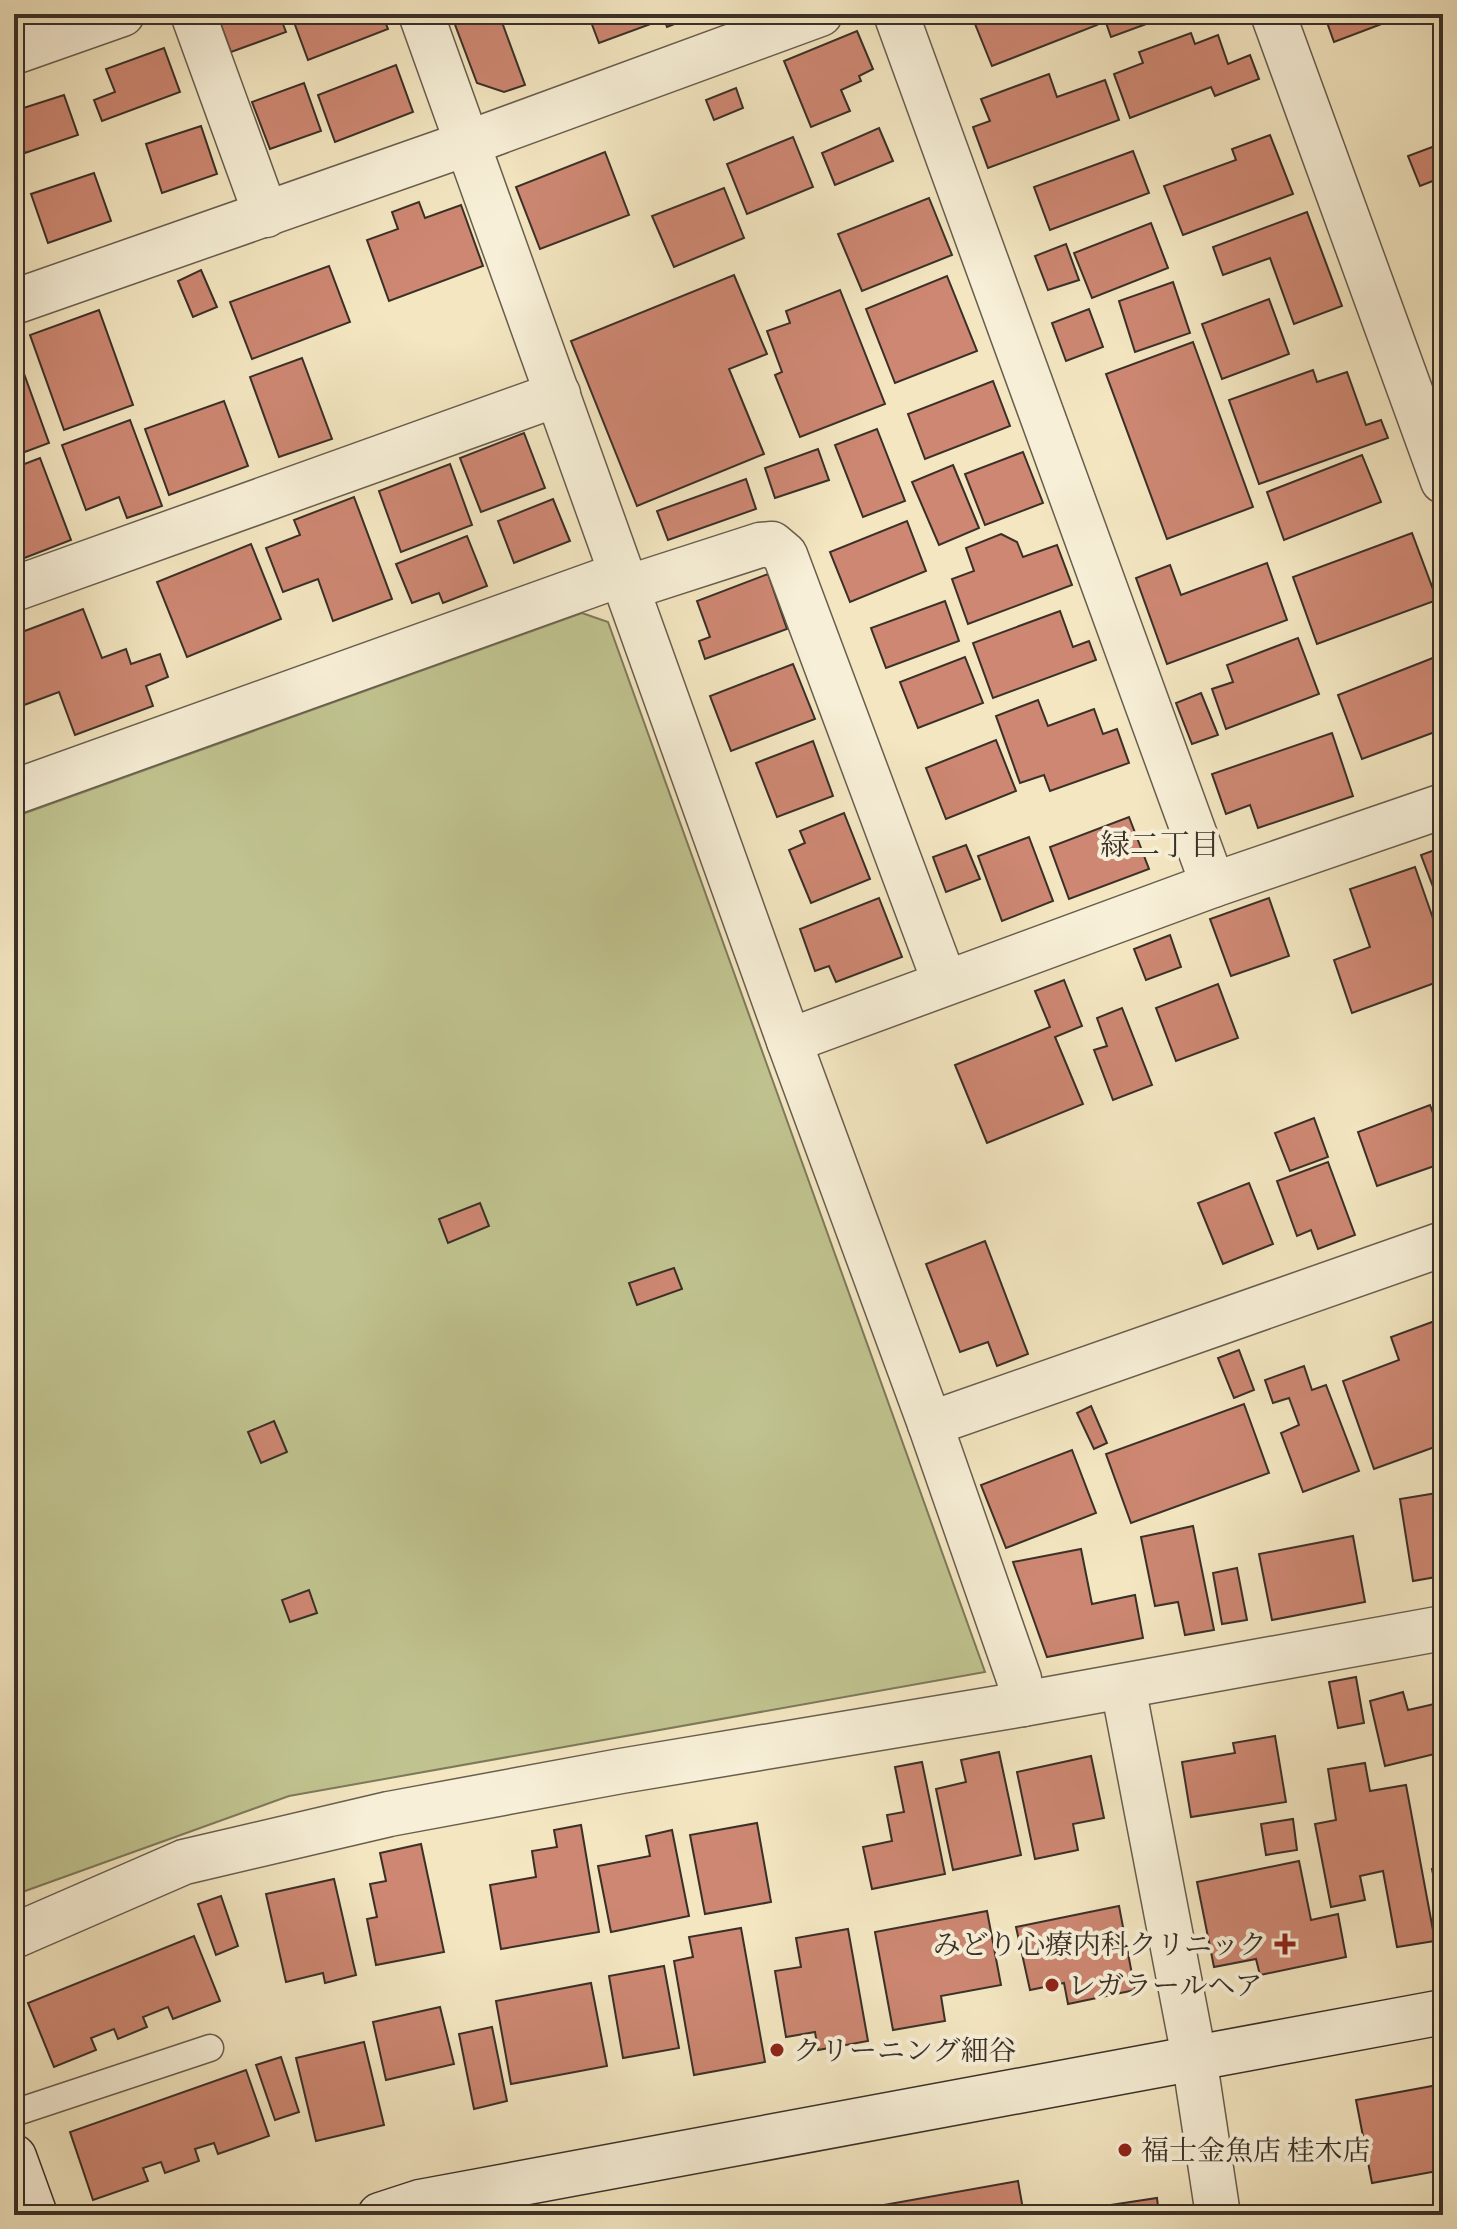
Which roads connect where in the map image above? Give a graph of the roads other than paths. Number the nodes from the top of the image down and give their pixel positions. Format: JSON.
{"nodes":[{"id":1,"x":122,"y":14,"type":"edge"},
{"id":2,"x":193,"y":14,"type":"edge"},
{"id":3,"x":421,"y":14,"type":"edge"},
{"id":4,"x":820,"y":14,"type":"edge"},
{"id":5,"x":896,"y":14,"type":"edge"},
{"id":6,"x":1273,"y":14,"type":"edge"},
{"id":7,"x":14,"y":52,"type":"edge"},
{"id":8,"x":468,"y":143,"type":"junction"},
{"id":9,"x":266,"y":215,"type":"junction"},
{"id":10,"x":14,"y":302,"type":"edge"},
{"id":11,"x":558,"y":394,"type":"junction"},
{"id":12,"x":1443,"y":481,"type":"edge"},
{"id":13,"x":625,"y":581,"type":"junction"},
{"id":14,"x":14,"y":589,"type":"edge"},
{"id":15,"x":14,"y":792,"type":"edge"},
{"id":16,"x":1443,"y":806,"type":"edge"},
{"id":17,"x":1213,"y":885,"type":"junction"},
{"id":18,"x":945,"y":983,"type":"junction"},
{"id":19,"x":789,"y":1041,"type":"junction"},
{"id":20,"x":1443,"y":1244,"type":"edge"},
{"id":21,"x":930,"y":1424,"type":"junction"},
{"id":22,"x":1443,"y":1628,"type":"edge"},
{"id":23,"x":1123,"y":1687,"type":"junction"},
{"id":24,"x":1023,"y":1704,"type":"junction"},
{"id":25,"x":14,"y":1936,"type":"edge"},
{"id":26,"x":1443,"y":2012,"type":"edge"},
{"id":27,"x":210,"y":2048,"type":"dead end"},
{"id":28,"x":1194,"y":2057,"type":"junction"},
{"id":29,"x":14,"y":2113,"type":"edge"},
{"id":30,"x":14,"y":2157,"type":"edge"},
{"id":31,"x":35,"y":2215,"type":"edge"},
{"id":32,"x":380,"y":2215,"type":"edge"},
{"id":33,"x":1218,"y":2215,"type":"edge"}],
"edges":[{"from":1,"to":7,"type":"street"},
{"from":2,"to":9,"type":"street"},
{"from":3,"to":8,"type":"street"},
{"from":4,"to":8,"type":"street"},
{"from":5,"to":17,"type":"street"},
{"from":6,"to":12,"type":"street"},
{"from":8,"to":9,"type":"street"},
{"from":8,"to":11,"type":"street"},
{"from":9,"to":10,"type":"street"},
{"from":11,"to":13,"type":"street"},
{"from":11,"to":14,"type":"street"},
{"from":13,"to":15,"type":"street"},
{"from":13,"to":18,"type":"street"},
{"from":13,"to":19,"type":"street"},
{"from":16,"to":17,"type":"street"},
{"from":17,"to":18,"type":"street"},
{"from":18,"to":19,"type":"street"},
{"from":19,"to":21,"type":"street"},
{"from":20,"to":21,"type":"street"},
{"from":21,"to":24,"type":"street"},
{"from":22,"to":23,"type":"street"},
{"from":23,"to":24,"type":"street"},
{"from":23,"to":28,"type":"street"},
{"from":24,"to":25,"type":"street"},
{"from":26,"to":28,"type":"street"},
{"from":27,"to":29,"type":"lane"},
{"from":28,"to":32,"type":"street"},
{"from":28,"to":33,"type":"street"},
{"from":30,"to":31,"type":"street"}]}
